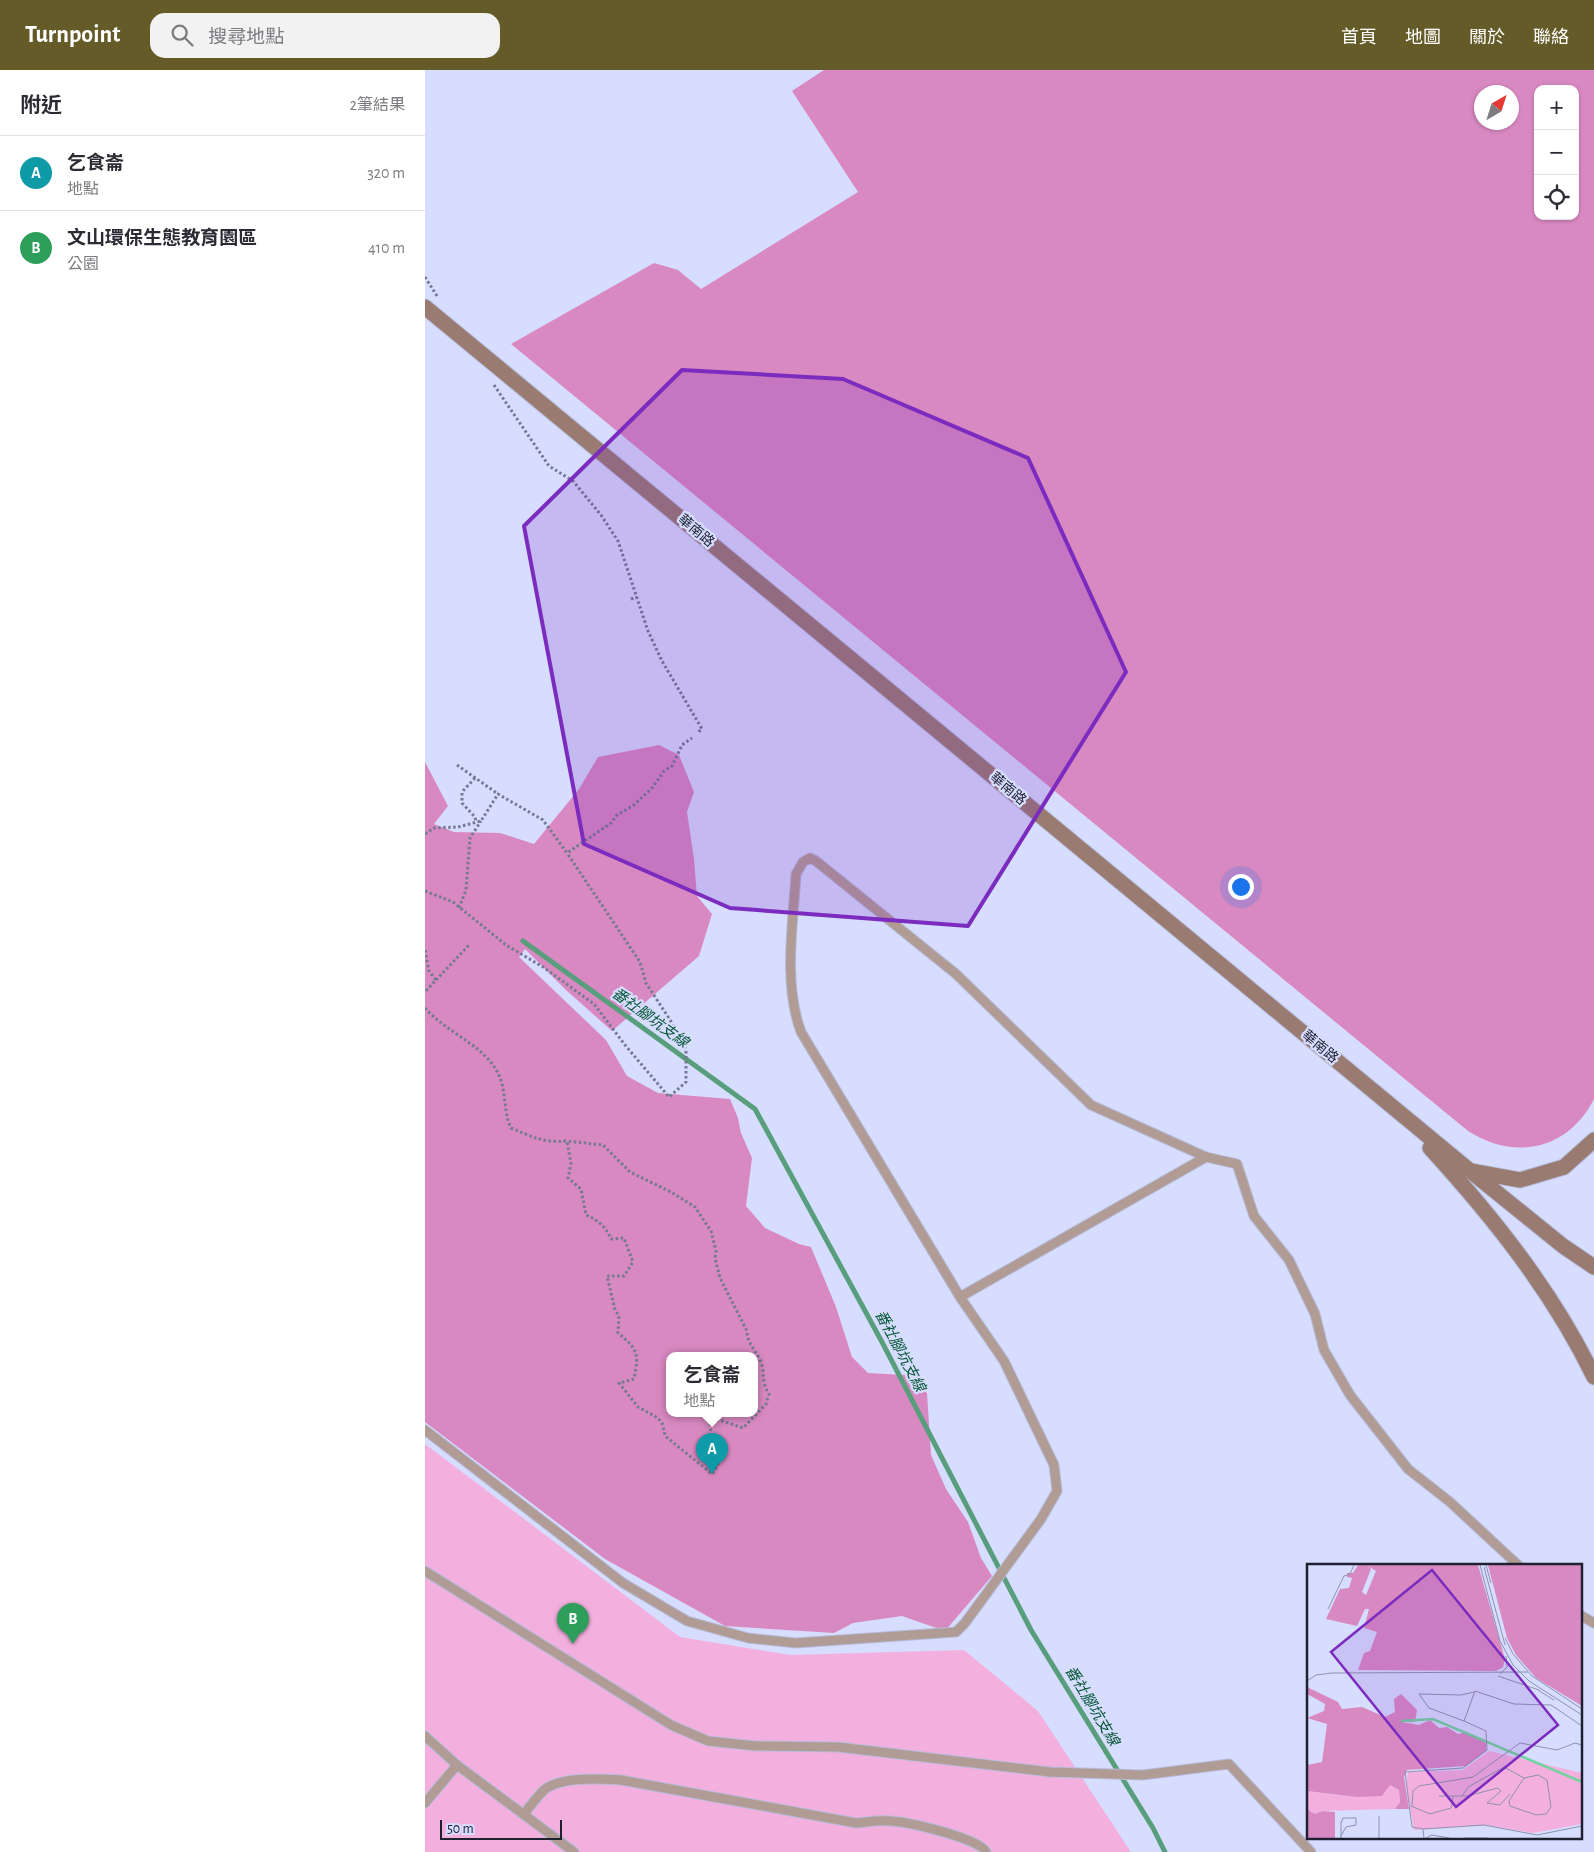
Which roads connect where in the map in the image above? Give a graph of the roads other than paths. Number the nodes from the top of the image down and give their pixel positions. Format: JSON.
{"nodes":[{"id":1,"x":425,"y":307,"type":"edge"},
{"id":2,"x":1394,"y":1108,"type":"junction"},
{"id":3,"x":1594,"y":1140,"type":"edge"},
{"id":4,"x":1207,"y":1157,"type":"junction"},
{"id":5,"x":1469,"y":1170,"type":"junction"},
{"id":6,"x":1594,"y":1267,"type":"edge"},
{"id":7,"x":960,"y":1297,"type":"junction"},
{"id":8,"x":1594,"y":1376,"type":"edge"},
{"id":9,"x":425,"y":1430,"type":"edge"},
{"id":10,"x":1517,"y":1564,"type":"edge"},
{"id":11,"x":425,"y":1571,"type":"edge"},
{"id":12,"x":1581,"y":1616,"type":"edge"},
{"id":13,"x":1594,"y":1623,"type":"edge"},
{"id":14,"x":425,"y":1736,"type":"edge"},
{"id":15,"x":457,"y":1765,"type":"junction"},
{"id":16,"x":425,"y":1802,"type":"edge"},
{"id":17,"x":523,"y":1814,"type":"junction"},
{"id":18,"x":574,"y":1852,"type":"edge"},
{"id":19,"x":986,"y":1852,"type":"edge"},
{"id":20,"x":1311,"y":1852,"type":"edge"}],
"edges":[{"from":1,"to":2,"type":"street","name":"華南路"},
{"from":2,"to":5,"type":"street","name":"華南路"},
{"from":2,"to":8,"type":"street"},
{"from":3,"to":5,"type":"street"},
{"from":4,"to":7,"type":"lane"},
{"from":4,"to":7,"type":"lane"},
{"from":4,"to":10,"type":"lane"},
{"from":5,"to":6,"type":"street","name":"華南路"},
{"from":7,"to":9,"type":"lane"},
{"from":11,"to":20,"type":"lane"},
{"from":12,"to":13,"type":"lane"},
{"from":14,"to":15,"type":"lane"},
{"from":15,"to":16,"type":"lane"},
{"from":15,"to":17,"type":"lane"},
{"from":17,"to":18,"type":"lane"},
{"from":17,"to":19,"type":"lane"}]}
